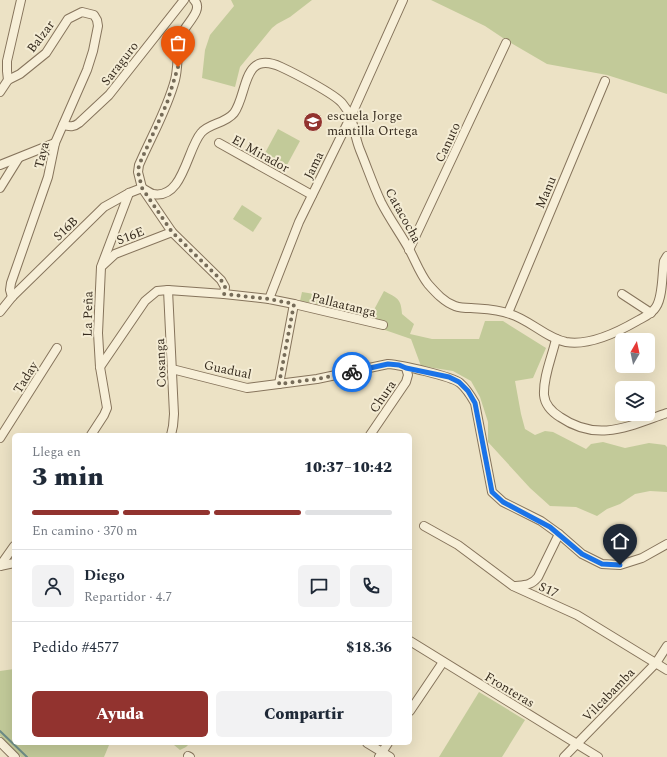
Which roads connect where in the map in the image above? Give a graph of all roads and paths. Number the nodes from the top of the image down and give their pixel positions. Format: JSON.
{"nodes":[{"id":1,"x":21,"y":0,"type":"edge"},
{"id":2,"x":184,"y":0,"type":"edge"},
{"id":3,"x":194,"y":0,"type":"edge"},
{"id":4,"x":403,"y":0,"type":"edge"},
{"id":5,"x":82,"y":12,"type":"joint"},
{"id":6,"x":506,"y":43,"type":"dead end"},
{"id":7,"x":8,"y":80,"type":"junction"},
{"id":8,"x":605,"y":81,"type":"dead end"},
{"id":9,"x":0,"y":92,"type":"edge"},
{"id":10,"x":351,"y":116,"type":"junction"},
{"id":11,"x":63,"y":125,"type":"junction"},
{"id":12,"x":219,"y":143,"type":"dead end"},
{"id":13,"x":55,"y":144,"type":"junction"},
{"id":14,"x":18,"y":159,"type":"junction"},
{"id":15,"x":0,"y":165,"type":"edge"},
{"id":16,"x":0,"y":188,"type":"edge"},
{"id":17,"x":142,"y":188,"type":"junction"},
{"id":18,"x":129,"y":192,"type":"junction"},
{"id":19,"x":312,"y":195,"type":"junction"},
{"id":20,"x":172,"y":232,"type":"junction"},
{"id":21,"x":409,"y":250,"type":"junction"},
{"id":22,"x":667,"y":256,"type":"edge"},
{"id":23,"x":101,"y":267,"type":"junction"},
{"id":24,"x":168,"y":290,"type":"junction"},
{"id":25,"x":224,"y":294,"type":"junction"},
{"id":26,"x":622,"y":294,"type":"dead end"},
{"id":27,"x":12,"y":297,"type":"junction"},
{"id":28,"x":269,"y":299,"type":"junction"},
{"id":29,"x":294,"y":304,"type":"junction"},
{"id":30,"x":0,"y":312,"type":"edge"},
{"id":31,"x":508,"y":313,"type":"junction"},
{"id":32,"x":651,"y":313,"type":"junction"},
{"id":33,"x":383,"y":325,"type":"dead end"},
{"id":34,"x":556,"y":339,"type":"junction"},
{"id":35,"x":57,"y":348,"type":"dead end"},
{"id":36,"x":100,"y":367,"type":"junction"},
{"id":37,"x":406,"y":368,"type":"junction"},
{"id":38,"x":172,"y":369,"type":"junction"},
{"id":39,"x":279,"y":384,"type":"junction"},
{"id":40,"x":667,"y":413,"type":"edge"},
{"id":41,"x":91,"y":433,"type":"edge"},
{"id":42,"x":171,"y":433,"type":"edge"},
{"id":43,"x":371,"y":433,"type":"edge"},
{"id":44,"x":0,"y":438,"type":"edge"},
{"id":45,"x":424,"y":526,"type":"dead end"},
{"id":46,"x":559,"y":534,"type":"junction"},
{"id":47,"x":667,"y":544,"type":"edge"},
{"id":48,"x":12,"y":549,"type":"edge"},
{"id":49,"x":12,"y":563,"type":"edge"},
{"id":50,"x":0,"y":566,"type":"edge"},
{"id":51,"x":513,"y":586,"type":"junction"},
{"id":52,"x":412,"y":642,"type":"edge"},
{"id":53,"x":667,"y":646,"type":"edge"},
{"id":54,"x":443,"y":662,"type":"junction"},
{"id":55,"x":656,"y":663,"type":"junction"},
{"id":56,"x":667,"y":670,"type":"edge"},
{"id":57,"x":412,"y":708,"type":"edge"},
{"id":58,"x":0,"y":742,"type":"edge"},
{"id":59,"x":577,"y":743,"type":"junction"},
{"id":60,"x":369,"y":745,"type":"edge"},
{"id":61,"x":387,"y":745,"type":"edge"},
{"id":62,"x":381,"y":755,"type":"edge"},
{"id":63,"x":15,"y":757,"type":"edge"},
{"id":64,"x":390,"y":757,"type":"edge"},
{"id":65,"x":564,"y":757,"type":"edge"},
{"id":66,"x":598,"y":757,"type":"edge"}],
"edges":[{"from":1,"to":7,"type":"street"},
{"from":2,"to":11,"type":"street","name":"Saraguro"},
{"from":3,"to":17,"type":"street"},
{"from":4,"to":10,"type":"street","name":"Jama"},
{"from":5,"to":7,"type":"street","name":"Balzar"},
{"from":5,"to":11,"type":"street","name":"Taya"},
{"from":6,"to":21,"type":"street","name":"Canuto"},
{"from":7,"to":9,"type":"street","name":"Balzar"},
{"from":8,"to":31,"type":"street","name":"Manu"},
{"from":10,"to":17,"type":"street","name":"Catacocha"},
{"from":10,"to":19,"type":"street","name":"Jama"},
{"from":10,"to":21,"type":"street","name":"Catacocha"},
{"from":11,"to":13,"type":"street","name":"Taya"},
{"from":12,"to":19,"type":"street","name":"El Mirador"},
{"from":13,"to":14,"type":"street"},
{"from":13,"to":27,"type":"street","name":"Taya"},
{"from":14,"to":15,"type":"street"},
{"from":14,"to":16,"type":"street"},
{"from":17,"to":18,"type":"street","name":"S16B"},
{"from":17,"to":20,"type":"street"},
{"from":18,"to":23,"type":"street","name":"La Peña"},
{"from":18,"to":27,"type":"street","name":"S16B"},
{"from":19,"to":28,"type":"street","name":"Jama"},
{"from":20,"to":23,"type":"street","name":"S16E"},
{"from":20,"to":25,"type":"street"},
{"from":21,"to":31,"type":"street","name":"Catacocha"},
{"from":22,"to":32,"type":"street"},
{"from":23,"to":36,"type":"street","name":"La Peña"},
{"from":24,"to":25,"type":"street","name":"Pallaatanga"},
{"from":24,"to":36,"type":"street","name":"Pallaatanga"},
{"from":24,"to":38,"type":"street","name":"Cosanga"},
{"from":25,"to":28,"type":"street","name":"Pallaatanga"},
{"from":26,"to":32,"type":"street"},
{"from":27,"to":30,"type":"street"},
{"from":28,"to":29,"type":"street","name":"Pallaatanga"},
{"from":29,"to":33,"type":"street","name":"Pallaatanga"},
{"from":29,"to":39,"type":"street"},
{"from":31,"to":34,"type":"street","name":"Catacocha"},
{"from":32,"to":34,"type":"street"},
{"from":34,"to":40,"type":"street"},
{"from":35,"to":44,"type":"street","name":"Taday"},
{"from":36,"to":41,"type":"street","name":"La Peña"},
{"from":37,"to":39,"type":"street","name":"Guadual"},
{"from":37,"to":43,"type":"street","name":"Chura"},
{"from":37,"to":46,"type":"street","name":"Guadual"},
{"from":38,"to":39,"type":"street","name":"Guadual"},
{"from":38,"to":42,"type":"street","name":"Cosanga"},
{"from":45,"to":51,"type":"street","name":"S17"},
{"from":46,"to":47,"type":"street","name":"Guadual"},
{"from":46,"to":51,"type":"street"},
{"from":48,"to":50,"type":"street"},
{"from":49,"to":50,"type":"street"},
{"from":51,"to":55,"type":"street","name":"S17"},
{"from":52,"to":54,"type":"street","name":"Fronteras"},
{"from":53,"to":55,"type":"street","name":"Vilcabamba"},
{"from":54,"to":57,"type":"street"},
{"from":54,"to":59,"type":"street","name":"Fronteras"},
{"from":55,"to":56,"type":"street","name":"S17"},
{"from":55,"to":59,"type":"street","name":"Vilcabamba"},
{"from":58,"to":63,"type":"street"},
{"from":59,"to":65,"type":"street","name":"Vilcabamba"},
{"from":59,"to":66,"type":"street","name":"Fronteras"},
{"from":60,"to":62,"type":"street"},
{"from":61,"to":62,"type":"street"},
{"from":62,"to":64,"type":"street"}]}
